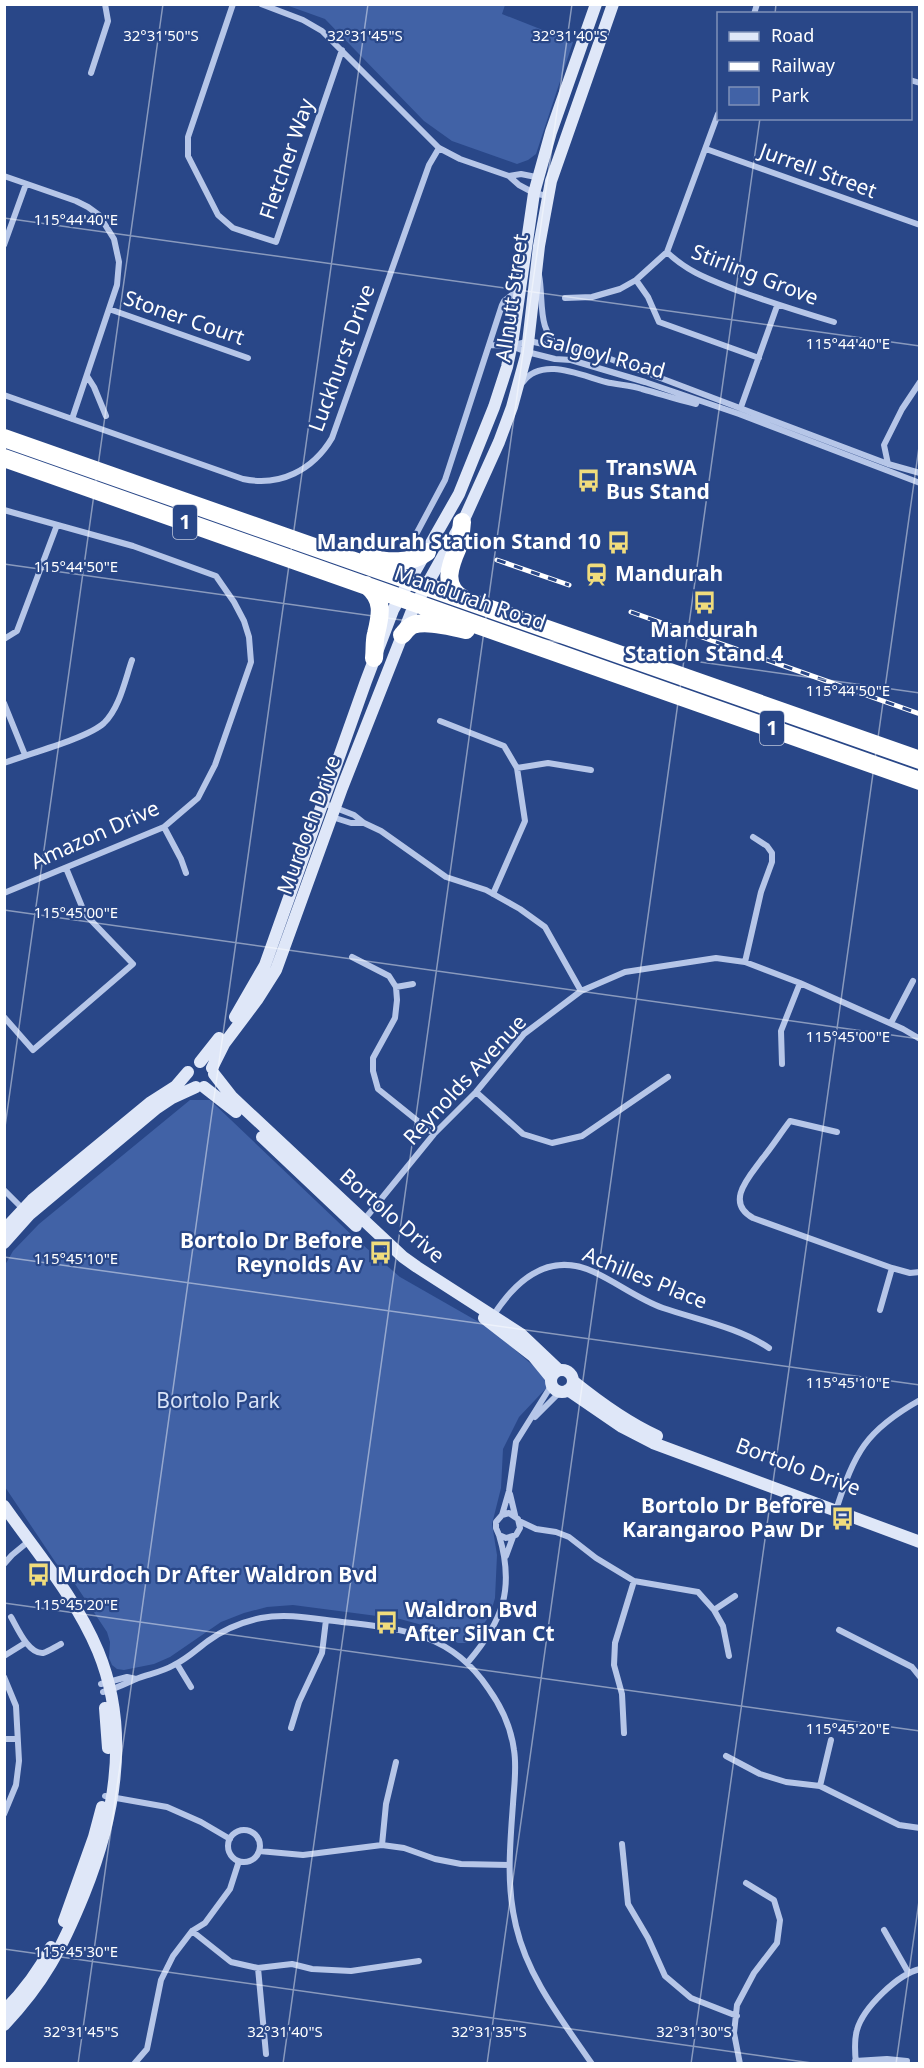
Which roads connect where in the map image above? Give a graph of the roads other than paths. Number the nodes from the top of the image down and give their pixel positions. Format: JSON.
{"nodes":[{"id":1,"x":105,"y":4,"type":"edge"},
{"id":2,"x":233,"y":4,"type":"edge"},
{"id":3,"x":261,"y":4,"type":"edge"},
{"id":4,"x":596,"y":4,"type":"edge"},
{"id":5,"x":613,"y":4,"type":"edge"},
{"id":6,"x":342,"y":50,"type":"junction"},
{"id":7,"x":91,"y":73,"type":"dead end"},
{"id":8,"x":717,"y":117,"type":"edge"},
{"id":9,"x":439,"y":148,"type":"junction"},
{"id":10,"x":706,"y":149,"type":"junction"},
{"id":11,"x":4,"y":176,"type":"edge"},
{"id":12,"x":509,"y":176,"type":"junction"},
{"id":13,"x":538,"y":177,"type":"junction"},
{"id":14,"x":551,"y":181,"type":"junction"},
{"id":15,"x":26,"y":184,"type":"junction"},
{"id":16,"x":534,"y":193,"type":"junction"},
{"id":17,"x":547,"y":196,"type":"junction"},
{"id":18,"x":920,"y":225,"type":"edge"},
{"id":19,"x":4,"y":245,"type":"edge"},
{"id":20,"x":667,"y":252,"type":"junction"},
{"id":21,"x":537,"y":263,"type":"junction"},
{"id":22,"x":636,"y":279,"type":"junction"},
{"id":23,"x":521,"y":284,"type":"junction"},
{"id":24,"x":565,"y":298,"type":"dead end"},
{"id":25,"x":777,"y":306,"type":"junction"},
{"id":26,"x":109,"y":309,"type":"junction"},
{"id":27,"x":834,"y":322,"type":"dead end"},
{"id":28,"x":489,"y":345,"type":"junction"},
{"id":29,"x":511,"y":346,"type":"junction"},
{"id":30,"x":528,"y":347,"type":"junction"},
{"id":31,"x":566,"y":350,"type":"junction"},
{"id":32,"x":248,"y":358,"type":"dead end"},
{"id":33,"x":759,"y":358,"type":"junction"},
{"id":34,"x":87,"y":376,"type":"junction"},
{"id":35,"x":920,"y":382,"type":"edge"},
{"id":36,"x":517,"y":391,"type":"junction"},
{"id":37,"x":4,"y":395,"type":"edge"},
{"id":38,"x":911,"y":396,"type":"junction"},
{"id":39,"x":920,"y":399,"type":"edge"},
{"id":40,"x":712,"y":406,"type":"junction"},
{"id":41,"x":741,"y":407,"type":"junction"},
{"id":42,"x":106,"y":416,"type":"dead end"},
{"id":43,"x":72,"y":419,"type":"junction"},
{"id":44,"x":4,"y":438,"type":"edge"},
{"id":45,"x":884,"y":447,"type":"junction"},
{"id":46,"x":869,"y":456,"type":"junction"},
{"id":47,"x":4,"y":458,"type":"edge"},
{"id":48,"x":888,"y":464,"type":"junction"},
{"id":49,"x":920,"y":473,"type":"edge"},
{"id":50,"x":920,"y":483,"type":"edge"},
{"id":51,"x":4,"y":510,"type":"edge"},
{"id":52,"x":462,"y":522,"type":"junction"},
{"id":53,"x":57,"y":525,"type":"junction"},
{"id":54,"x":296,"y":541,"type":"junction"},
{"id":55,"x":420,"y":546,"type":"junction"},
{"id":56,"x":418,"y":583,"type":"junction"},
{"id":57,"x":366,"y":585,"type":"junction"},
{"id":58,"x":408,"y":600,"type":"junction"},
{"id":59,"x":469,"y":601,"type":"junction"},
{"id":60,"x":402,"y":635,"type":"junction"},
{"id":61,"x":4,"y":639,"type":"edge"},
{"id":62,"x":521,"y":640,"type":"junction"},
{"id":63,"x":374,"y":658,"type":"junction"},
{"id":64,"x":132,"y":660,"type":"dead end"},
{"id":65,"x":4,"y":703,"type":"edge"},
{"id":66,"x":440,"y":721,"type":"dead end"},
{"id":67,"x":25,"y":755,"type":"junction"},
{"id":68,"x":920,"y":760,"type":"edge"},
{"id":69,"x":4,"y":763,"type":"edge"},
{"id":70,"x":517,"y":768,"type":"junction"},
{"id":71,"x":591,"y":770,"type":"dead end"},
{"id":72,"x":920,"y":781,"type":"edge"},
{"id":73,"x":327,"y":810,"type":"junction"},
{"id":74,"x":164,"y":827,"type":"junction"},
{"id":75,"x":753,"y":837,"type":"dead end"},
{"id":76,"x":66,"y":868,"type":"junction"},
{"id":77,"x":186,"y":873,"type":"dead end"},
{"id":78,"x":4,"y":892,"type":"edge"},
{"id":79,"x":493,"y":894,"type":"junction"},
{"id":80,"x":352,"y":957,"type":"dead end"},
{"id":81,"x":744,"y":962,"type":"junction"},
{"id":82,"x":913,"y":981,"type":"dead end"},
{"id":83,"x":800,"y":983,"type":"junction"},
{"id":84,"x":413,"y":984,"type":"dead end"},
{"id":85,"x":396,"y":987,"type":"junction"},
{"id":86,"x":582,"y":991,"type":"junction"},
{"id":87,"x":4,"y":1017,"type":"edge"},
{"id":88,"x":891,"y":1023,"type":"junction"},
{"id":89,"x":920,"y":1039,"type":"edge"},
{"id":90,"x":200,"y":1062,"type":"junction"},
{"id":91,"x":782,"y":1064,"type":"dead end"},
{"id":92,"x":213,"y":1071,"type":"junction"},
{"id":93,"x":188,"y":1072,"type":"junction"},
{"id":94,"x":668,"y":1077,"type":"dead end"},
{"id":95,"x":200,"y":1087,"type":"junction"},
{"id":96,"x":476,"y":1092,"type":"junction"},
{"id":97,"x":837,"y":1132,"type":"dead end"},
{"id":98,"x":434,"y":1134,"type":"junction"},
{"id":99,"x":4,"y":1190,"type":"edge"},
{"id":100,"x":26,"y":1212,"type":"junction"},
{"id":101,"x":361,"y":1225,"type":"junction"},
{"id":102,"x":4,"y":1230,"type":"edge"},
{"id":103,"x":4,"y":1243,"type":"edge"},
{"id":104,"x":892,"y":1268,"type":"junction"},
{"id":105,"x":920,"y":1272,"type":"edge"},
{"id":106,"x":880,"y":1310,"type":"dead end"},
{"id":107,"x":492,"y":1319,"type":"junction"},
{"id":108,"x":770,"y":1348,"type":"dead end"},
{"id":109,"x":560,"y":1383,"type":"junction"},
{"id":110,"x":917,"y":1402,"type":"edge"},
{"id":111,"x":920,"y":1410,"type":"edge"},
{"id":112,"x":528,"y":1424,"type":"junction"},
{"id":113,"x":509,"y":1491,"type":"junction"},
{"id":114,"x":4,"y":1506,"type":"edge"},
{"id":115,"x":837,"y":1507,"type":"junction"},
{"id":116,"x":502,"y":1515,"type":"junction"},
{"id":117,"x":515,"y":1515,"type":"junction"},
{"id":118,"x":4,"y":1520,"type":"edge"},
{"id":119,"x":519,"y":1521,"type":"junction"},
{"id":120,"x":536,"y":1529,"type":"junction"},
{"id":121,"x":920,"y":1534,"type":"edge"},
{"id":122,"x":499,"y":1535,"type":"junction"},
{"id":123,"x":515,"y":1536,"type":"junction"},
{"id":124,"x":920,"y":1542,"type":"edge"},
{"id":125,"x":26,"y":1544,"type":"junction"},
{"id":126,"x":505,"y":1559,"type":"junction"},
{"id":127,"x":4,"y":1564,"type":"edge"},
{"id":128,"x":634,"y":1581,"type":"junction"},
{"id":129,"x":735,"y":1596,"type":"dead end"},
{"id":130,"x":714,"y":1610,"type":"junction"},
{"id":131,"x":11,"y":1617,"type":"dead end"},
{"id":132,"x":326,"y":1620,"type":"junction"},
{"id":133,"x":839,"y":1630,"type":"dead end"},
{"id":134,"x":25,"y":1643,"type":"junction"},
{"id":135,"x":61,"y":1644,"type":"dead end"},
{"id":136,"x":4,"y":1656,"type":"edge"},
{"id":137,"x":729,"y":1656,"type":"dead end"},
{"id":138,"x":468,"y":1662,"type":"junction"},
{"id":139,"x":177,"y":1664,"type":"junction"},
{"id":140,"x":4,"y":1677,"type":"edge"},
{"id":141,"x":920,"y":1677,"type":"edge"},
{"id":142,"x":106,"y":1687,"type":"junction"},
{"id":143,"x":191,"y":1687,"type":"dead end"},
{"id":144,"x":291,"y":1728,"type":"dead end"},
{"id":145,"x":624,"y":1732,"type":"dead end"},
{"id":146,"x":4,"y":1739,"type":"edge"},
{"id":147,"x":16,"y":1739,"type":"junction"},
{"id":148,"x":831,"y":1740,"type":"dead end"},
{"id":149,"x":726,"y":1756,"type":"dead end"},
{"id":150,"x":396,"y":1762,"type":"dead end"},
{"id":151,"x":820,"y":1786,"type":"junction"},
{"id":152,"x":109,"y":1797,"type":"junction"},
{"id":153,"x":4,"y":1814,"type":"edge"},
{"id":154,"x":920,"y":1828,"type":"edge"},
{"id":155,"x":230,"y":1839,"type":"junction"},
{"id":156,"x":622,"y":1844,"type":"dead end"},
{"id":157,"x":382,"y":1845,"type":"junction"},
{"id":158,"x":259,"y":1851,"type":"junction"},
{"id":159,"x":239,"y":1861,"type":"junction"},
{"id":160,"x":509,"y":1865,"type":"junction"},
{"id":161,"x":746,"y":1883,"type":"dead end"},
{"id":162,"x":884,"y":1930,"type":"dead end"},
{"id":163,"x":192,"y":1931,"type":"junction"},
{"id":164,"x":419,"y":1961,"type":"dead end"},
{"id":165,"x":258,"y":1968,"type":"junction"},
{"id":166,"x":920,"y":1969,"type":"edge"},
{"id":167,"x":908,"y":1972,"type":"junction"},
{"id":168,"x":4,"y":2011,"type":"edge"},
{"id":169,"x":737,"y":2016,"type":"junction"},
{"id":170,"x":4,"y":2025,"type":"edge"},
{"id":171,"x":266,"y":2054,"type":"dead end"},
{"id":172,"x":907,"y":2061,"type":"dead end"},
{"id":173,"x":855,"y":2062,"type":"edge"},
{"id":174,"x":134,"y":2064,"type":"edge"},
{"id":175,"x":592,"y":2064,"type":"edge"},
{"id":176,"x":740,"y":2064,"type":"edge"}],
"edges":[{"from":1,"to":7,"type":"street"},
{"from":2,"to":6,"type":"street","name":"Fletcher Way"},
{"from":3,"to":6,"type":"street"},
{"from":4,"to":13,"type":"main road","name":"Allnutt Street"},
{"from":5,"to":14,"type":"main road","name":"Allnutt Street"},
{"from":6,"to":9,"type":"street"},
{"from":8,"to":10,"type":"street"},
{"from":9,"to":12,"type":"street"},
{"from":9,"to":43,"type":"street","name":"Luckhurst Drive"},
{"from":10,"to":18,"type":"street","name":"Jurrell Street"},
{"from":10,"to":20,"type":"street"},
{"from":11,"to":15,"type":"street"},
{"from":12,"to":13,"type":"street"},
{"from":12,"to":16,"type":"street"},
{"from":13,"to":14,"type":"street"},
{"from":13,"to":16,"type":"main road","name":"Allnutt Street"},
{"from":14,"to":17,"type":"main road","name":"Allnutt Street"},
{"from":15,"to":19,"type":"street"},
{"from":15,"to":26,"type":"street"},
{"from":16,"to":17,"type":"street"},
{"from":16,"to":23,"type":"main road","name":"Allnutt Street"},
{"from":17,"to":21,"type":"main road","name":"Allnutt Street"},
{"from":20,"to":22,"type":"street"},
{"from":20,"to":25,"type":"street","name":"Stirling Grove"},
{"from":21,"to":30,"type":"main road","name":"Allnutt Street"},
{"from":21,"to":31,"type":"street"},
{"from":22,"to":24,"type":"street"},
{"from":22,"to":33,"type":"street"},
{"from":23,"to":28,"type":"street"},
{"from":23,"to":29,"type":"main road","name":"Allnutt Street"},
{"from":25,"to":27,"type":"street","name":"Stirling Grove"},
{"from":25,"to":33,"type":"street"},
{"from":26,"to":32,"type":"street","name":"Stoner Court"},
{"from":26,"to":34,"type":"street"},
{"from":28,"to":29,"type":"street"},
{"from":28,"to":55,"type":"street"},
{"from":29,"to":30,"type":"street","name":"Galgoyl Road"},
{"from":29,"to":30,"type":"street","name":"Galgoyl Road"},
{"from":29,"to":55,"type":"main road","name":"Allnutt Street"},
{"from":30,"to":31,"type":"street","name":"Galgoyl Road"},
{"from":30,"to":36,"type":"main road","name":"Allnutt Street"},
{"from":30,"to":40,"type":"street","name":"Galgoyl Road"},
{"from":31,"to":41,"type":"street","name":"Galgoyl Road"},
{"from":33,"to":41,"type":"street"},
{"from":34,"to":42,"type":"street"},
{"from":34,"to":43,"type":"street"},
{"from":35,"to":38,"type":"street"},
{"from":36,"to":40,"type":"street"},
{"from":36,"to":52,"type":"main road","name":"Allnutt Street"},
{"from":37,"to":43,"type":"street","name":"Luckhurst Drive"},
{"from":38,"to":39,"type":"street"},
{"from":38,"to":45,"type":"street"},
{"from":40,"to":50,"type":"street","name":"Galgoyl Road"},
{"from":41,"to":46,"type":"street","name":"Galgoyl Road"},
{"from":44,"to":54,"type":"highway","name":"Mandurah Road","number":"1"},
{"from":45,"to":46,"type":"street"},
{"from":45,"to":48,"type":"street"},
{"from":46,"to":48,"type":"street","name":"Galgoyl Road"},
{"from":47,"to":57,"type":"highway","name":"Mandurah Road","number":"1"},
{"from":48,"to":49,"type":"street","name":"Galgoyl Road"},
{"from":51,"to":53,"type":"street","name":"Amazon Drive"},
{"from":52,"to":56,"type":"main road","name":"Allnutt Street"},
{"from":52,"to":59,"type":"highway"},
{"from":53,"to":61,"type":"street"},
{"from":53,"to":74,"type":"street","name":"Amazon Drive"},
{"from":54,"to":55,"type":"highway"},
{"from":54,"to":56,"type":"highway","name":"Mandurah Road","number":"1"},
{"from":55,"to":56,"type":"main road","name":"Allnutt Street"},
{"from":56,"to":58,"type":"main road","name":"Murdoch Drive"},
{"from":56,"to":58,"type":"main road","name":"Murdoch Drive"},
{"from":56,"to":59,"type":"highway","name":"Mandurah Road","number":"1"},
{"from":57,"to":58,"type":"highway","name":"Mandurah Road","number":"1"},
{"from":57,"to":63,"type":"highway"},
{"from":58,"to":60,"type":"main road","name":"Murdoch Drive"},
{"from":58,"to":62,"type":"highway","name":"Mandurah Road","number":"1"},
{"from":58,"to":63,"type":"main road","name":"Murdoch Drive"},
{"from":59,"to":68,"type":"highway","name":"Mandurah Road","number":"1"},
{"from":60,"to":62,"type":"highway"},
{"from":60,"to":73,"type":"main road","name":"Murdoch Drive"},
{"from":62,"to":72,"type":"highway","name":"Mandurah Road","number":"1"},
{"from":63,"to":73,"type":"main road","name":"Murdoch Drive"},
{"from":64,"to":67,"type":"street"},
{"from":65,"to":67,"type":"street"},
{"from":66,"to":70,"type":"street"},
{"from":67,"to":69,"type":"street"},
{"from":70,"to":71,"type":"street"},
{"from":70,"to":79,"type":"street"},
{"from":73,"to":79,"type":"street"},
{"from":73,"to":90,"type":"main road","name":"Murdoch Drive"},
{"from":73,"to":92,"type":"main road","name":"Murdoch Drive"},
{"from":74,"to":76,"type":"street","name":"Amazon Drive"},
{"from":74,"to":77,"type":"street"},
{"from":75,"to":81,"type":"street"},
{"from":76,"to":78,"type":"street","name":"Amazon Drive"},
{"from":76,"to":87,"type":"street"},
{"from":79,"to":86,"type":"street"},
{"from":80,"to":85,"type":"street"},
{"from":81,"to":83,"type":"street","name":"Reynolds Avenue"},
{"from":81,"to":86,"type":"street","name":"Reynolds Avenue"},
{"from":82,"to":88,"type":"street"},
{"from":83,"to":88,"type":"street","name":"Reynolds Avenue"},
{"from":83,"to":91,"type":"street"},
{"from":84,"to":85,"type":"street"},
{"from":85,"to":98,"type":"street"},
{"from":86,"to":96,"type":"street","name":"Reynolds Avenue"},
{"from":88,"to":89,"type":"street","name":"Reynolds Avenue"},
{"from":90,"to":92,"type":"main road"},
{"from":90,"to":93,"type":"main road","name":"Murdoch Drive"},
{"from":92,"to":95,"type":"main road","name":"Murdoch Drive"},
{"from":92,"to":101,"type":"main road","name":"Bortolo Drive"},
{"from":93,"to":95,"type":"main road"},
{"from":93,"to":100,"type":"main road","name":"Murdoch Drive"},
{"from":94,"to":96,"type":"street"},
{"from":95,"to":100,"type":"main road","name":"Murdoch Drive"},
{"from":95,"to":101,"type":"main road","name":"Bortolo Drive"},
{"from":96,"to":98,"type":"street","name":"Reynolds Avenue"},
{"from":97,"to":104,"type":"street"},
{"from":98,"to":101,"type":"street","name":"Reynolds Avenue"},
{"from":99,"to":100,"type":"street"},
{"from":100,"to":102,"type":"main road","name":"Murdoch Drive"},
{"from":100,"to":103,"type":"main road","name":"Murdoch Drive"},
{"from":101,"to":107,"type":"main road","name":"Bortolo Drive"},
{"from":104,"to":105,"type":"street"},
{"from":104,"to":106,"type":"street"},
{"from":107,"to":108,"type":"street","name":"Achilles Place"},
{"from":107,"to":109,"type":"main road","name":"Bortolo Drive"},
{"from":109,"to":112,"type":"street"},
{"from":109,"to":112,"type":"street"},
{"from":109,"to":115,"type":"main road","name":"Bortolo Drive"},
{"from":110,"to":111,"type":"street"},
{"from":110,"to":115,"type":"street"},
{"from":112,"to":113,"type":"street"},
{"from":113,"to":116,"type":"street"},
{"from":113,"to":117,"type":"street"},
{"from":114,"to":125,"type":"main road"},
{"from":115,"to":121,"type":"main road","name":"Bortolo Drive"},
{"from":115,"to":124,"type":"main road","name":"Bortolo Drive"},
{"from":116,"to":117,"type":"street"},
{"from":116,"to":122,"type":"street"},
{"from":117,"to":119,"type":"street"},
{"from":118,"to":125,"type":"main road"},
{"from":119,"to":120,"type":"street"},
{"from":119,"to":123,"type":"street"},
{"from":120,"to":123,"type":"street"},
{"from":120,"to":128,"type":"street"},
{"from":122,"to":123,"type":"street"},
{"from":122,"to":126,"type":"street"},
{"from":123,"to":126,"type":"street"},
{"from":125,"to":127,"type":"street"},
{"from":125,"to":142,"type":"main road"},
{"from":126,"to":138,"type":"street"},
{"from":128,"to":130,"type":"street"},
{"from":128,"to":145,"type":"street"},
{"from":129,"to":130,"type":"street"},
{"from":130,"to":137,"type":"street"},
{"from":131,"to":134,"type":"street"},
{"from":132,"to":138,"type":"street"},
{"from":132,"to":139,"type":"street"},
{"from":132,"to":144,"type":"street"},
{"from":133,"to":141,"type":"street"},
{"from":134,"to":135,"type":"street"},
{"from":134,"to":136,"type":"street"},
{"from":138,"to":160,"type":"street"},
{"from":139,"to":142,"type":"street"},
{"from":139,"to":143,"type":"street"},
{"from":140,"to":147,"type":"street"},
{"from":142,"to":152,"type":"main road"},
{"from":146,"to":147,"type":"street"},
{"from":147,"to":153,"type":"street"},
{"from":148,"to":151,"type":"street"},
{"from":149,"to":151,"type":"street"},
{"from":150,"to":157,"type":"street"},
{"from":151,"to":154,"type":"street"},
{"from":152,"to":155,"type":"street"},
{"from":152,"to":168,"type":"main road"},
{"from":152,"to":170,"type":"main road"},
{"from":155,"to":158,"type":"street"},
{"from":155,"to":159,"type":"street"},
{"from":156,"to":169,"type":"street"},
{"from":157,"to":158,"type":"street"},
{"from":157,"to":160,"type":"street"},
{"from":158,"to":159,"type":"street"},
{"from":159,"to":163,"type":"street"},
{"from":160,"to":175,"type":"street"},
{"from":161,"to":169,"type":"street"},
{"from":162,"to":167,"type":"street"},
{"from":163,"to":165,"type":"street"},
{"from":163,"to":174,"type":"street"},
{"from":164,"to":165,"type":"street"},
{"from":165,"to":171,"type":"street"},
{"from":166,"to":167,"type":"street"},
{"from":167,"to":173,"type":"street"},
{"from":169,"to":176,"type":"street"},
{"from":172,"to":173,"type":"street"}]}
